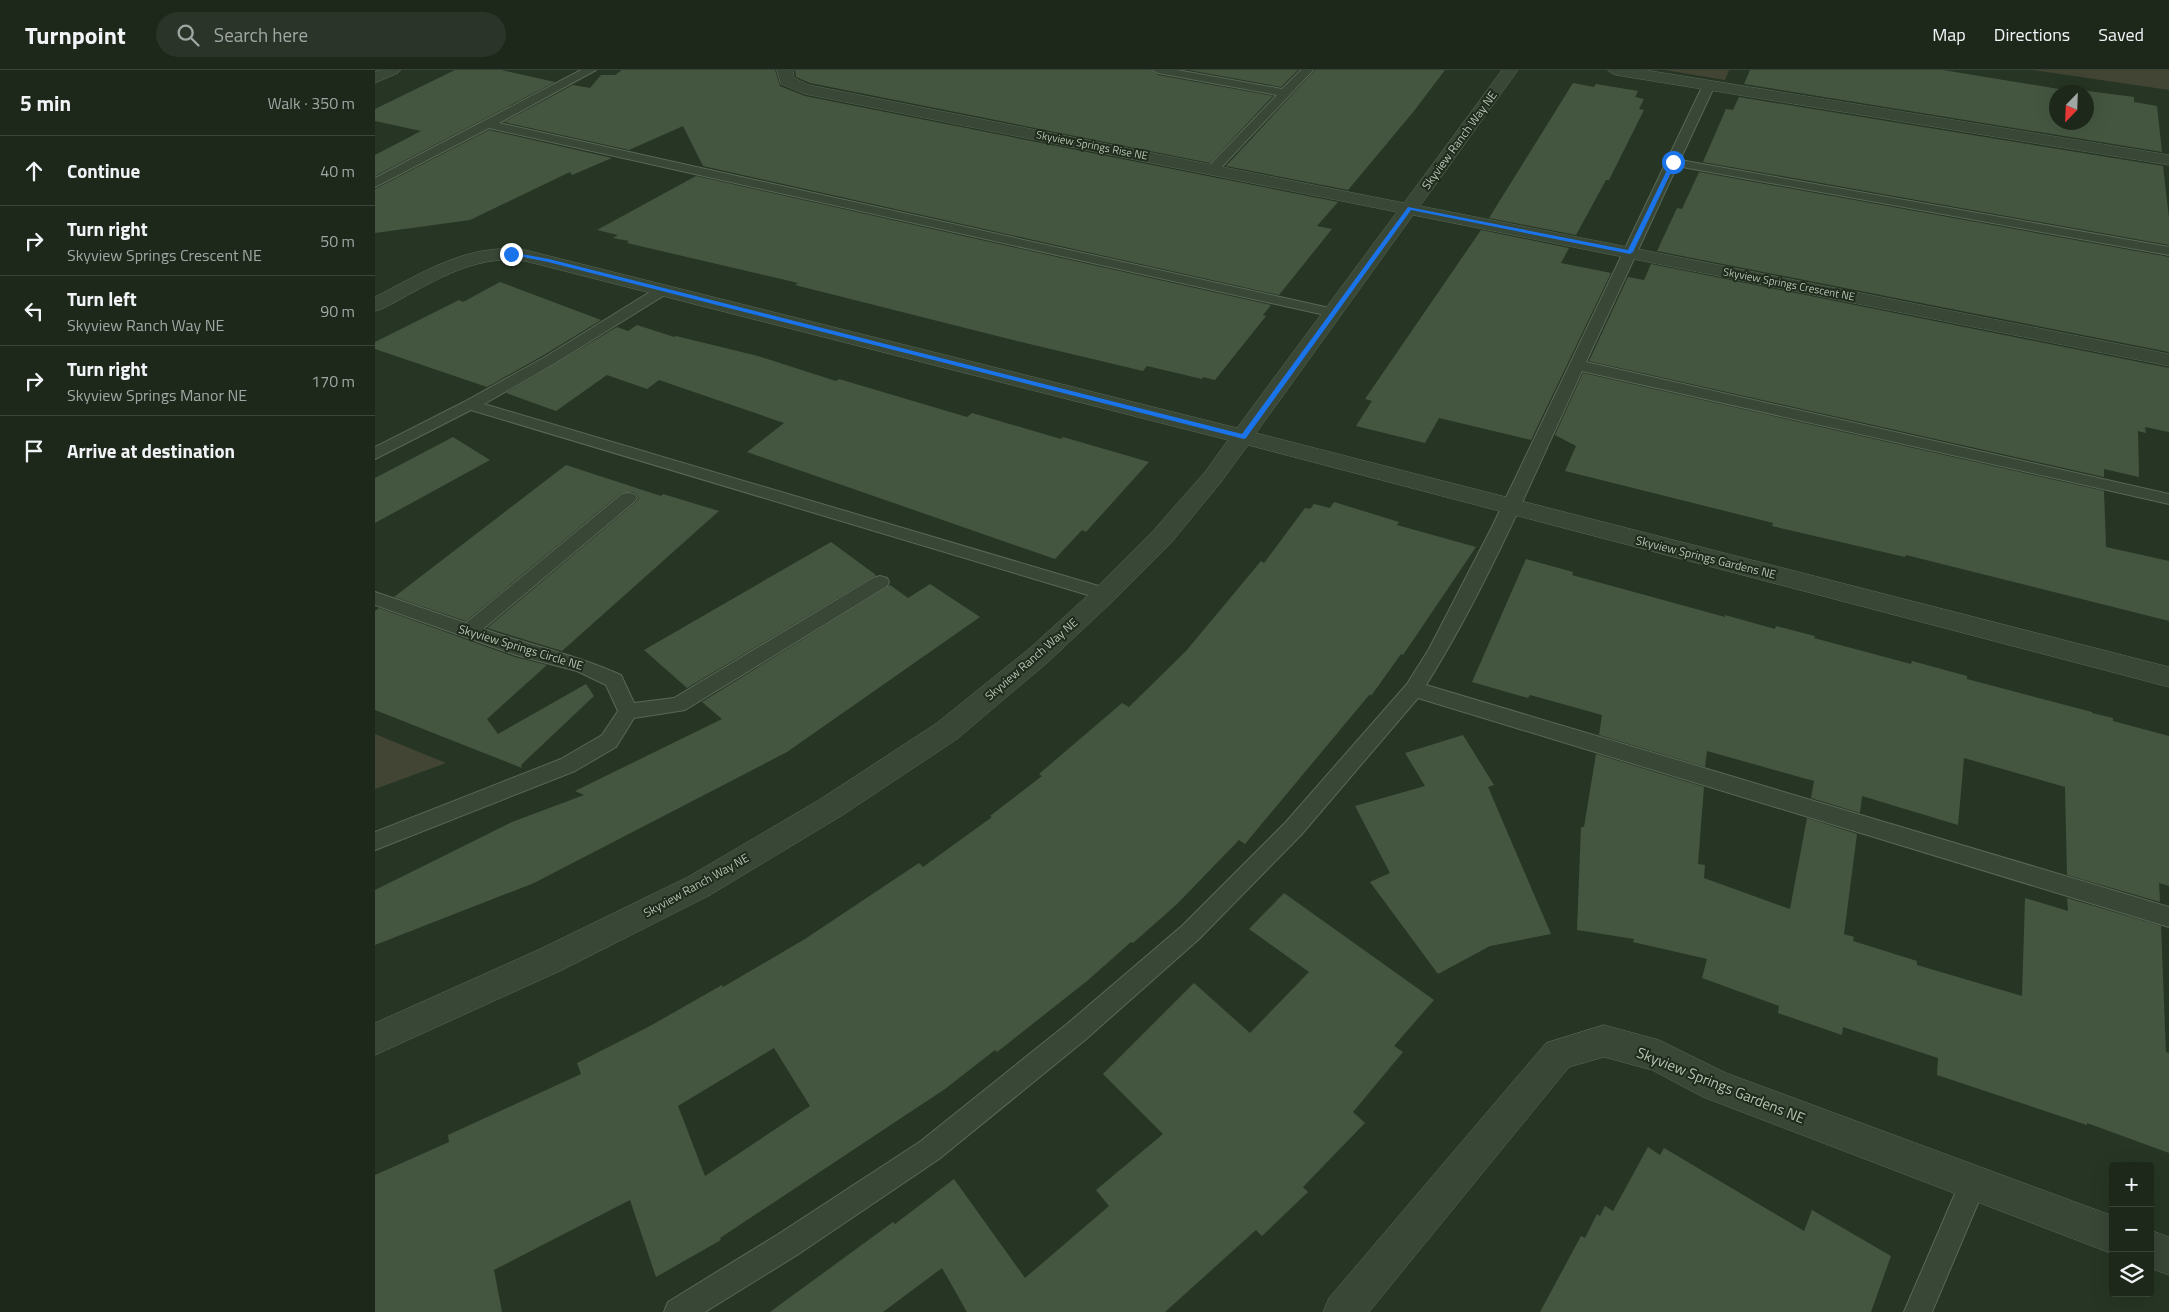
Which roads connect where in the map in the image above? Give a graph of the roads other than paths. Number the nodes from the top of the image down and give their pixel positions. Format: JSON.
{"nodes":[{"id":1,"x":393,"y":70,"type":"edge"},
{"id":2,"x":590,"y":70,"type":"edge"},
{"id":3,"x":785,"y":70,"type":"edge"},
{"id":4,"x":1158,"y":70,"type":"edge"},
{"id":5,"x":1307,"y":70,"type":"edge"},
{"id":6,"x":1511,"y":70,"type":"edge"},
{"id":7,"x":1616,"y":70,"type":"edge"},
{"id":8,"x":375,"y":78,"type":"edge"},
{"id":9,"x":1709,"y":85,"type":"junction"},
{"id":10,"x":1285,"y":92,"type":"junction"},
{"id":11,"x":489,"y":124,"type":"junction"},
{"id":12,"x":2169,"y":160,"type":"edge"},
{"id":13,"x":1673,"y":162,"type":"junction"},
{"id":14,"x":1213,"y":169,"type":"junction"},
{"id":15,"x":375,"y":183,"type":"edge"},
{"id":16,"x":1410,"y":208,"type":"junction"},
{"id":17,"x":2169,"y":251,"type":"edge"},
{"id":18,"x":1630,"y":252,"type":"junction"},
{"id":19,"x":663,"y":290,"type":"junction"},
{"id":20,"x":375,"y":305,"type":"edge"},
{"id":21,"x":1335,"y":313,"type":"junction"},
{"id":22,"x":2169,"y":360,"type":"edge"},
{"id":23,"x":1578,"y":365,"type":"junction"},
{"id":24,"x":471,"y":405,"type":"junction"},
{"id":25,"x":1244,"y":437,"type":"junction"},
{"id":26,"x":375,"y":454,"type":"edge"},
{"id":27,"x":628,"y":498,"type":"dead end"},
{"id":28,"x":2169,"y":499,"type":"edge"},
{"id":29,"x":1510,"y":507,"type":"junction"},
{"id":30,"x":880,"y":582,"type":"dead end"},
{"id":31,"x":1105,"y":594,"type":"junction"},
{"id":32,"x":375,"y":598,"type":"edge"},
{"id":33,"x":468,"y":631,"type":"junction"},
{"id":34,"x":2169,"y":676,"type":"edge"},
{"id":35,"x":1414,"y":689,"type":"junction"},
{"id":36,"x":628,"y":711,"type":"junction"},
{"id":37,"x":375,"y":841,"type":"edge"},
{"id":38,"x":2169,"y":917,"type":"edge"},
{"id":39,"x":375,"y":1039,"type":"edge"},
{"id":40,"x":1973,"y":1184,"type":"junction"},
{"id":41,"x":2109,"y":1234,"type":"edge"},
{"id":42,"x":2154,"y":1250,"type":"edge"},
{"id":43,"x":2169,"y":1256,"type":"edge"},
{"id":44,"x":678,"y":1312,"type":"edge"},
{"id":45,"x":1343,"y":1312,"type":"edge"},
{"id":46,"x":1918,"y":1312,"type":"edge"}],
"edges":[{"from":1,"to":8,"type":"street"},
{"from":2,"to":11,"type":"lane"},
{"from":3,"to":14,"type":"street","name":"Skyview Springs Rise NE"},
{"from":4,"to":10,"type":"lane"},
{"from":5,"to":10,"type":"lane"},
{"from":6,"to":16,"type":"street","name":"Skyview Ranch Way NE"},
{"from":7,"to":9,"type":"street"},
{"from":9,"to":12,"type":"street"},
{"from":9,"to":13,"type":"lane"},
{"from":10,"to":14,"type":"lane"},
{"from":11,"to":15,"type":"lane"},
{"from":11,"to":21,"type":"lane"},
{"from":13,"to":17,"type":"lane"},
{"from":13,"to":18,"type":"lane"},
{"from":14,"to":16,"type":"street","name":"Skyview Springs Rise NE"},
{"from":16,"to":18,"type":"street","name":"Skyview Springs Crescent NE"},
{"from":16,"to":21,"type":"street","name":"Skyview Ranch Way NE"},
{"from":18,"to":22,"type":"street","name":"Skyview Springs Crescent NE"},
{"from":18,"to":23,"type":"lane"},
{"from":19,"to":20,"type":"street","name":"Skyview Springs Gardens NE"},
{"from":19,"to":24,"type":"lane"},
{"from":19,"to":25,"type":"street","name":"Skyview Springs Gardens NE"},
{"from":21,"to":25,"type":"street","name":"Skyview Ranch Way NE"},
{"from":23,"to":28,"type":"lane"},
{"from":23,"to":29,"type":"lane"},
{"from":24,"to":26,"type":"lane"},
{"from":24,"to":31,"type":"lane"},
{"from":25,"to":29,"type":"street","name":"Skyview Springs Gardens NE"},
{"from":25,"to":31,"type":"street","name":"Skyview Ranch Way NE"},
{"from":27,"to":33,"type":"lane"},
{"from":29,"to":34,"type":"street","name":"Skyview Springs Gardens NE"},
{"from":29,"to":35,"type":"lane"},
{"from":30,"to":36,"type":"lane"},
{"from":31,"to":39,"type":"street","name":"Skyview Ranch Way NE"},
{"from":32,"to":33,"type":"lane","name":"Skyview Springs Circle NE"},
{"from":33,"to":36,"type":"lane","name":"Skyview Springs Circle NE"},
{"from":35,"to":38,"type":"lane"},
{"from":35,"to":44,"type":"lane"},
{"from":36,"to":37,"type":"lane"},
{"from":40,"to":41,"type":"street","name":"Skyview Springs Gardens NE"},
{"from":40,"to":45,"type":"street","name":"Skyview Springs Gardens NE"},
{"from":40,"to":46,"type":"lane"},
{"from":42,"to":43,"type":"street"}]}
